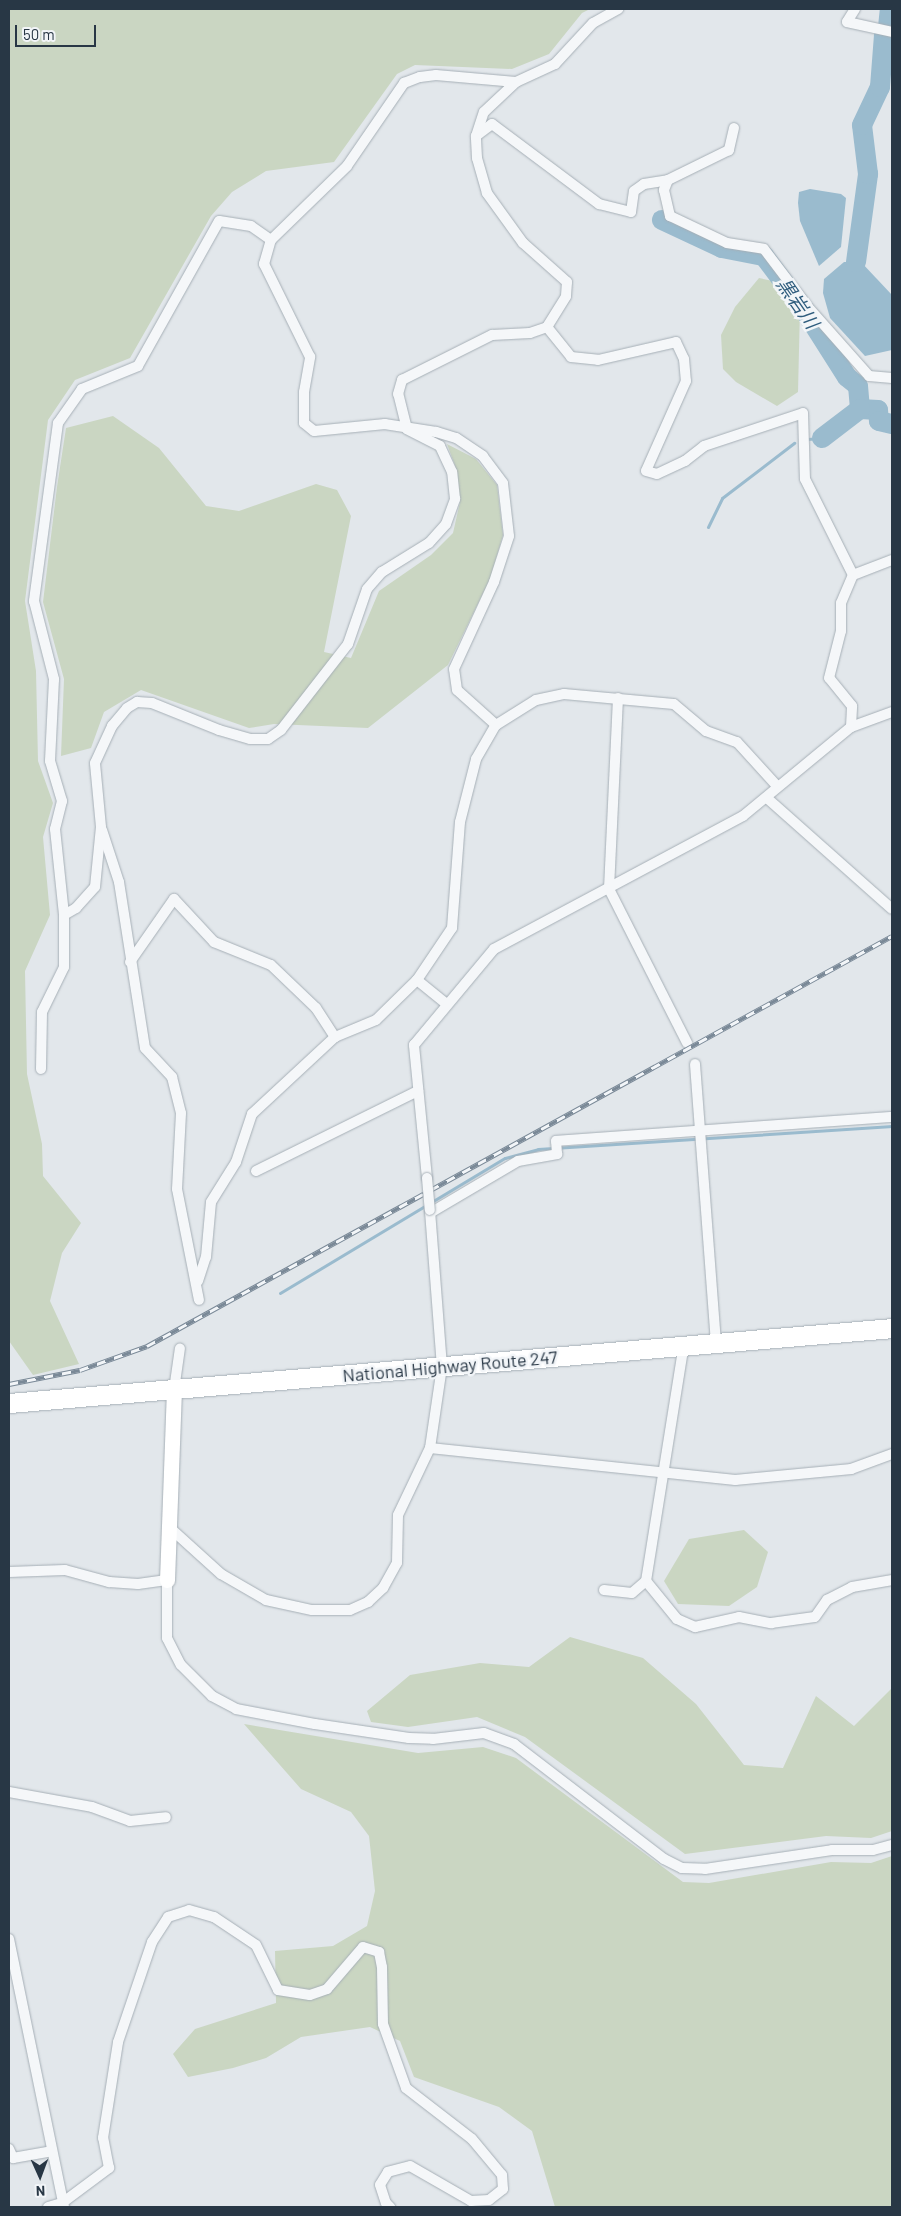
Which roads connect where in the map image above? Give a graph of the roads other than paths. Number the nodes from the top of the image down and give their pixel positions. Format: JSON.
{"nodes":[{"id":1,"x":618,"y":9,"type":"edge"},
{"id":2,"x":855,"y":9,"type":"edge"},
{"id":3,"x":892,"y":32,"type":"edge"},
{"id":4,"x":516,"y":82,"type":"junction"},
{"id":5,"x":734,"y":128,"type":"dead end"},
{"id":6,"x":476,"y":136,"type":"junction"},
{"id":7,"x":668,"y":180,"type":"junction"},
{"id":8,"x":271,"y":240,"type":"junction"},
{"id":9,"x":546,"y":327,"type":"junction"},
{"id":10,"x":892,"y":378,"type":"edge"},
{"id":11,"x":407,"y":429,"type":"junction"},
{"id":12,"x":892,"y":560,"type":"edge"},
{"id":13,"x":853,"y":575,"type":"junction"},
{"id":14,"x":618,"y":698,"type":"junction"},
{"id":15,"x":892,"y":712,"type":"edge"},
{"id":16,"x":496,"y":725,"type":"junction"},
{"id":17,"x":851,"y":727,"type":"junction"},
{"id":18,"x":777,"y":786,"type":"junction"},
{"id":19,"x":766,"y":798,"type":"junction"},
{"id":20,"x":101,"y":827,"type":"junction"},
{"id":21,"x":609,"y":889,"type":"junction"},
{"id":22,"x":892,"y":909,"type":"edge"},
{"id":23,"x":64,"y":914,"type":"junction"},
{"id":24,"x":130,"y":962,"type":"junction"},
{"id":25,"x":417,"y":980,"type":"junction"},
{"id":26,"x":447,"y":1004,"type":"junction"},
{"id":27,"x":335,"y":1037,"type":"junction"},
{"id":28,"x":686,"y":1043,"type":"dead end"},
{"id":29,"x":695,"y":1064,"type":"dead end"},
{"id":30,"x":41,"y":1069,"type":"dead end"},
{"id":31,"x":418,"y":1091,"type":"junction"},
{"id":32,"x":892,"y":1117,"type":"edge"},
{"id":33,"x":700,"y":1131,"type":"junction"},
{"id":34,"x":256,"y":1170,"type":"dead end"},
{"id":35,"x":430,"y":1211,"type":"junction"},
{"id":36,"x":198,"y":1282,"type":"junction"},
{"id":37,"x":199,"y":1300,"type":"dead end"},
{"id":38,"x":892,"y":1328,"type":"edge"},
{"id":39,"x":716,"y":1341,"type":"junction"},
{"id":40,"x":684,"y":1344,"type":"junction"},
{"id":41,"x":180,"y":1348,"type":"dead end"},
{"id":42,"x":442,"y":1367,"type":"junction"},
{"id":43,"x":174,"y":1390,"type":"junction"},
{"id":44,"x":9,"y":1404,"type":"edge"},
{"id":45,"x":430,"y":1448,"type":"junction"},
{"id":46,"x":892,"y":1454,"type":"edge"},
{"id":47,"x":662,"y":1473,"type":"junction"},
{"id":48,"x":169,"y":1527,"type":"junction"},
{"id":49,"x":9,"y":1572,"type":"edge"},
{"id":50,"x":168,"y":1580,"type":"junction"},
{"id":51,"x":892,"y":1580,"type":"edge"},
{"id":52,"x":646,"y":1581,"type":"junction"},
{"id":53,"x":604,"y":1590,"type":"dead end"},
{"id":54,"x":9,"y":1792,"type":"edge"},
{"id":55,"x":166,"y":1817,"type":"dead end"},
{"id":56,"x":892,"y":1845,"type":"edge"},
{"id":57,"x":9,"y":1939,"type":"edge"},
{"id":58,"x":9,"y":2148,"type":"edge"},
{"id":59,"x":51,"y":2151,"type":"junction"},
{"id":60,"x":63,"y":2205,"type":"edge"},
{"id":61,"x":48,"y":2207,"type":"edge"},
{"id":62,"x":390,"y":2207,"type":"edge"}],
"edges":[{"from":1,"to":4,"type":"street"},
{"from":2,"to":3,"type":"street"},
{"from":4,"to":6,"type":"street"},
{"from":4,"to":8,"type":"street"},
{"from":5,"to":7,"type":"street"},
{"from":6,"to":7,"type":"street"},
{"from":6,"to":9,"type":"street"},
{"from":7,"to":10,"type":"street"},
{"from":8,"to":11,"type":"street"},
{"from":8,"to":23,"type":"street"},
{"from":9,"to":11,"type":"street"},
{"from":9,"to":13,"type":"street"},
{"from":11,"to":16,"type":"street"},
{"from":11,"to":20,"type":"street"},
{"from":12,"to":13,"type":"street"},
{"from":13,"to":17,"type":"street"},
{"from":14,"to":16,"type":"street"},
{"from":14,"to":18,"type":"street"},
{"from":14,"to":21,"type":"street"},
{"from":15,"to":17,"type":"street"},
{"from":16,"to":25,"type":"street"},
{"from":17,"to":18,"type":"street"},
{"from":18,"to":19,"type":"street"},
{"from":19,"to":21,"type":"street"},
{"from":19,"to":22,"type":"street"},
{"from":20,"to":23,"type":"street"},
{"from":20,"to":24,"type":"street"},
{"from":21,"to":26,"type":"street"},
{"from":21,"to":28,"type":"street"},
{"from":23,"to":30,"type":"street"},
{"from":24,"to":27,"type":"street"},
{"from":24,"to":36,"type":"street"},
{"from":25,"to":26,"type":"street"},
{"from":25,"to":27,"type":"street"},
{"from":26,"to":31,"type":"street"},
{"from":27,"to":36,"type":"street"},
{"from":29,"to":33,"type":"street"},
{"from":31,"to":34,"type":"street"},
{"from":31,"to":35,"type":"street","bridge":true},
{"from":32,"to":33,"type":"street"},
{"from":33,"to":35,"type":"street"},
{"from":33,"to":39,"type":"street"},
{"from":35,"to":42,"type":"street"},
{"from":36,"to":37,"type":"street"},
{"from":38,"to":39,"type":"highway","name":"National Highway Route 247"},
{"from":39,"to":40,"type":"highway","name":"National Highway Route 247"},
{"from":40,"to":42,"type":"highway","name":"National Highway Route 247"},
{"from":40,"to":47,"type":"street"},
{"from":41,"to":43,"type":"street"},
{"from":42,"to":43,"type":"highway","name":"National Highway Route 247"},
{"from":42,"to":45,"type":"street"},
{"from":43,"to":44,"type":"highway","name":"National Highway Route 247"},
{"from":43,"to":48,"type":"street"},
{"from":45,"to":47,"type":"street"},
{"from":45,"to":48,"type":"street"},
{"from":46,"to":47,"type":"street"},
{"from":47,"to":52,"type":"street"},
{"from":48,"to":50,"type":"street"},
{"from":49,"to":50,"type":"street"},
{"from":50,"to":56,"type":"street"},
{"from":51,"to":52,"type":"street"},
{"from":52,"to":53,"type":"street"},
{"from":54,"to":55,"type":"street"},
{"from":57,"to":59,"type":"street"},
{"from":58,"to":59,"type":"street"},
{"from":59,"to":60,"type":"street"},
{"from":60,"to":61,"type":"street"},
{"from":60,"to":62,"type":"street"}]}
